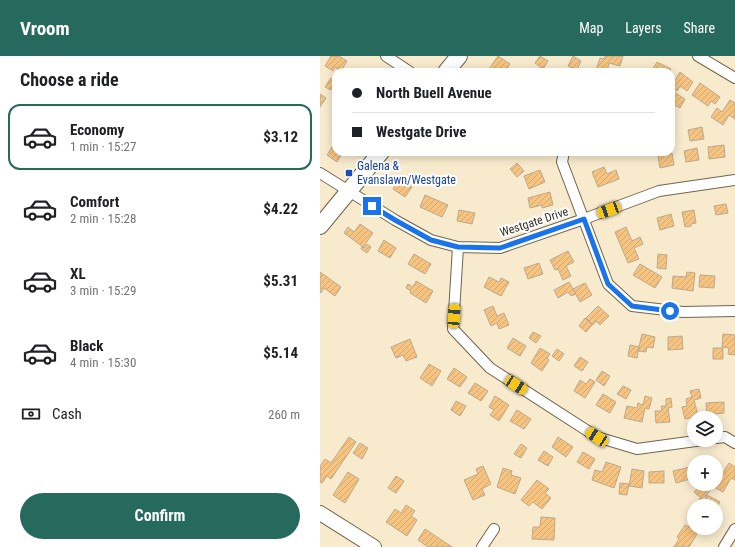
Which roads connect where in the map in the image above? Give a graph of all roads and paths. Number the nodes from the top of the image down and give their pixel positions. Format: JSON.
{"nodes":[{"id":1,"x":386,"y":56,"type":"edge"},
{"id":2,"x":459,"y":56,"type":"edge"},
{"id":3,"x":698,"y":56,"type":"edge"},
{"id":4,"x":404,"y":68,"type":"edge"},
{"id":5,"x":449,"y":68,"type":"edge"},
{"id":6,"x":735,"y":78,"type":"edge"},
{"id":7,"x":377,"y":156,"type":"edge"},
{"id":8,"x":563,"y":156,"type":"edge"},
{"id":9,"x":320,"y":173,"type":"edge"},
{"id":10,"x":735,"y":180,"type":"edge"},
{"id":11,"x":349,"y":191,"type":"junction"},
{"id":12,"x":584,"y":219,"type":"junction"},
{"id":13,"x":320,"y":226,"type":"edge"},
{"id":14,"x":458,"y":247,"type":"junction"},
{"id":15,"x":735,"y":311,"type":"edge"},
{"id":16,"x":723,"y":437,"type":"edge"},
{"id":17,"x":687,"y":442,"type":"edge"},
{"id":18,"x":735,"y":443,"type":"edge"},
{"id":19,"x":320,"y":513,"type":"edge"},
{"id":20,"x":494,"y":529,"type":"dead end"},
{"id":21,"x":735,"y":529,"type":"edge"},
{"id":22,"x":374,"y":547,"type":"edge"},
{"id":23,"x":482,"y":547,"type":"edge"},
{"id":24,"x":724,"y":547,"type":"edge"}],
"edges":[{"from":1,"to":4,"type":"street"},
{"from":2,"to":5,"type":"main road"},
{"from":3,"to":6,"type":"street"},
{"from":7,"to":11,"type":"main road"},
{"from":8,"to":12,"type":"street"},
{"from":9,"to":11,"type":"street","name":"Westgate Drive"},
{"from":10,"to":12,"type":"street","name":"Westgate Drive"},
{"from":11,"to":13,"type":"main road"},
{"from":11,"to":14,"type":"street","name":"Westgate Drive"},
{"from":12,"to":14,"type":"street","name":"Westgate Drive"},
{"from":12,"to":15,"type":"street"},
{"from":14,"to":17,"type":"street"},
{"from":16,"to":18,"type":"street"},
{"from":19,"to":22,"type":"main road"},
{"from":20,"to":23,"type":"street"},
{"from":21,"to":24,"type":"street"}]}
